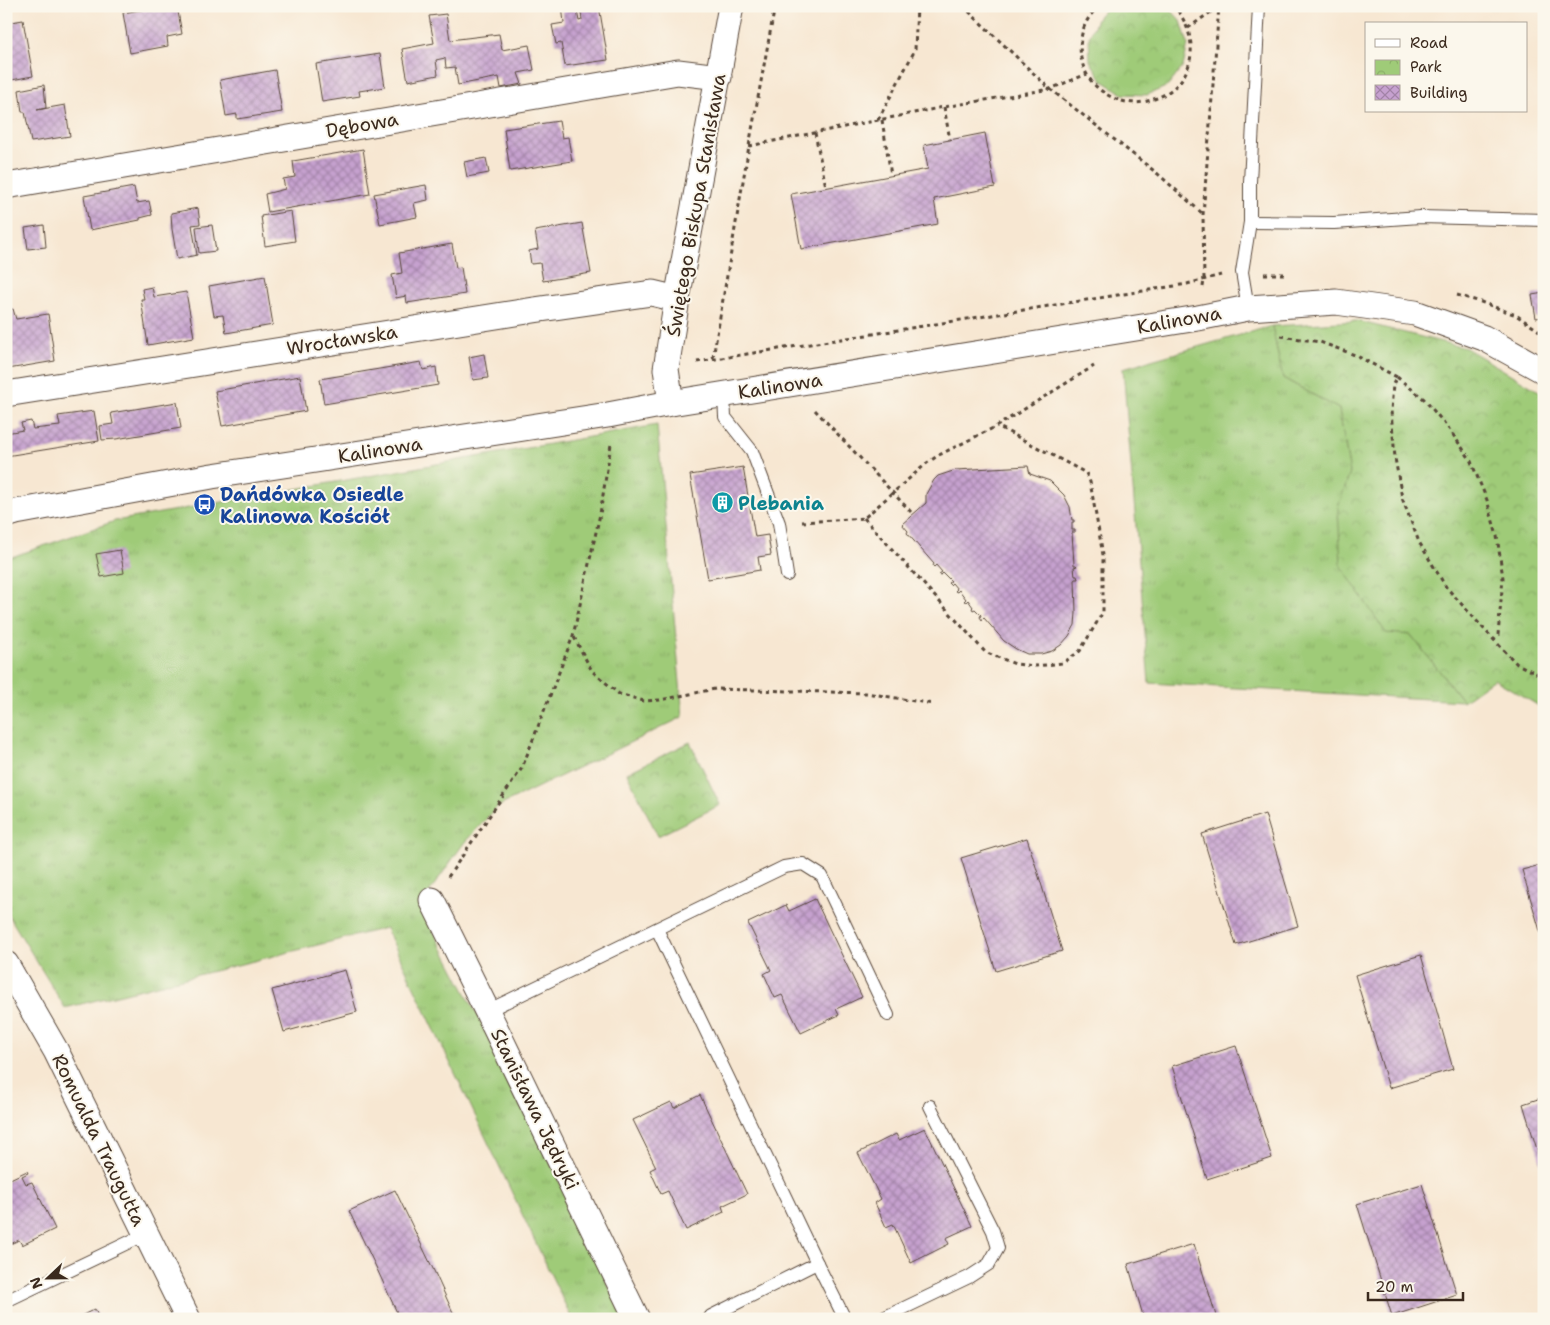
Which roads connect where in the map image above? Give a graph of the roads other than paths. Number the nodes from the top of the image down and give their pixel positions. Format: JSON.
{"nodes":[{"id":1,"x":731,"y":6,"type":"edge"},
{"id":2,"x":1259,"y":6,"type":"edge"},
{"id":3,"x":719,"y":77,"type":"junction"},
{"id":4,"x":6,"y":186,"type":"edge"},
{"id":5,"x":1544,"y":220,"type":"edge"},
{"id":6,"x":1250,"y":222,"type":"junction"},
{"id":7,"x":677,"y":299,"type":"junction"},
{"id":8,"x":1248,"y":308,"type":"junction"},
{"id":9,"x":1544,"y":371,"type":"edge"},
{"id":10,"x":6,"y":394,"type":"edge"},
{"id":11,"x":724,"y":395,"type":"junction"},
{"id":12,"x":671,"y":403,"type":"junction"},
{"id":13,"x":6,"y":516,"type":"edge"},
{"id":14,"x":787,"y":575,"type":"dead end"},
{"id":15,"x":432,"y":900,"type":"road end"},
{"id":16,"x":658,"y":929,"type":"junction"},
{"id":17,"x":6,"y":964,"type":"edge"},
{"id":18,"x":487,"y":1011,"type":"junction"},
{"id":19,"x":888,"y":1015,"type":"dead end"},
{"id":20,"x":930,"y":1106,"type":"dead end"},
{"id":21,"x":146,"y":1234,"type":"junction"},
{"id":22,"x":817,"y":1263,"type":"junction"},
{"id":23,"x":6,"y":1301,"type":"edge"},
{"id":24,"x":188,"y":1319,"type":"edge"},
{"id":25,"x":637,"y":1319,"type":"edge"},
{"id":26,"x":709,"y":1319,"type":"edge"},
{"id":27,"x":845,"y":1319,"type":"edge"},
{"id":28,"x":881,"y":1319,"type":"edge"}],
"edges":[{"from":1,"to":3,"type":"street","name":"Świętego Biskupa Stanisława"},
{"from":2,"to":6,"type":"lane"},
{"from":3,"to":4,"type":"street","name":"Dębowa"},
{"from":3,"to":7,"type":"street","name":"Świętego Biskupa Stanisława"},
{"from":5,"to":6,"type":"lane"},
{"from":6,"to":8,"type":"lane"},
{"from":7,"to":10,"type":"street","name":"Wrocławska"},
{"from":7,"to":12,"type":"street","name":"Świętego Biskupa Stanisława"},
{"from":8,"to":9,"type":"street","name":"Kalinowa"},
{"from":8,"to":11,"type":"street","name":"Kalinowa"},
{"from":11,"to":12,"type":"street","name":"Kalinowa"},
{"from":11,"to":14,"type":"lane"},
{"from":12,"to":13,"type":"street","name":"Kalinowa"},
{"from":15,"to":18,"type":"street","name":"Stanisława Jędryki"},
{"from":16,"to":18,"type":"lane"},
{"from":16,"to":19,"type":"lane"},
{"from":16,"to":22,"type":"lane"},
{"from":17,"to":21,"type":"street","name":"Romualda Traugutta"},
{"from":18,"to":25,"type":"street","name":"Stanisława Jędryki"},
{"from":20,"to":28,"type":"lane"},
{"from":21,"to":23,"type":"lane"},
{"from":21,"to":24,"type":"street","name":"Romualda Traugutta"},
{"from":22,"to":26,"type":"lane"},
{"from":22,"to":27,"type":"lane"}]}
